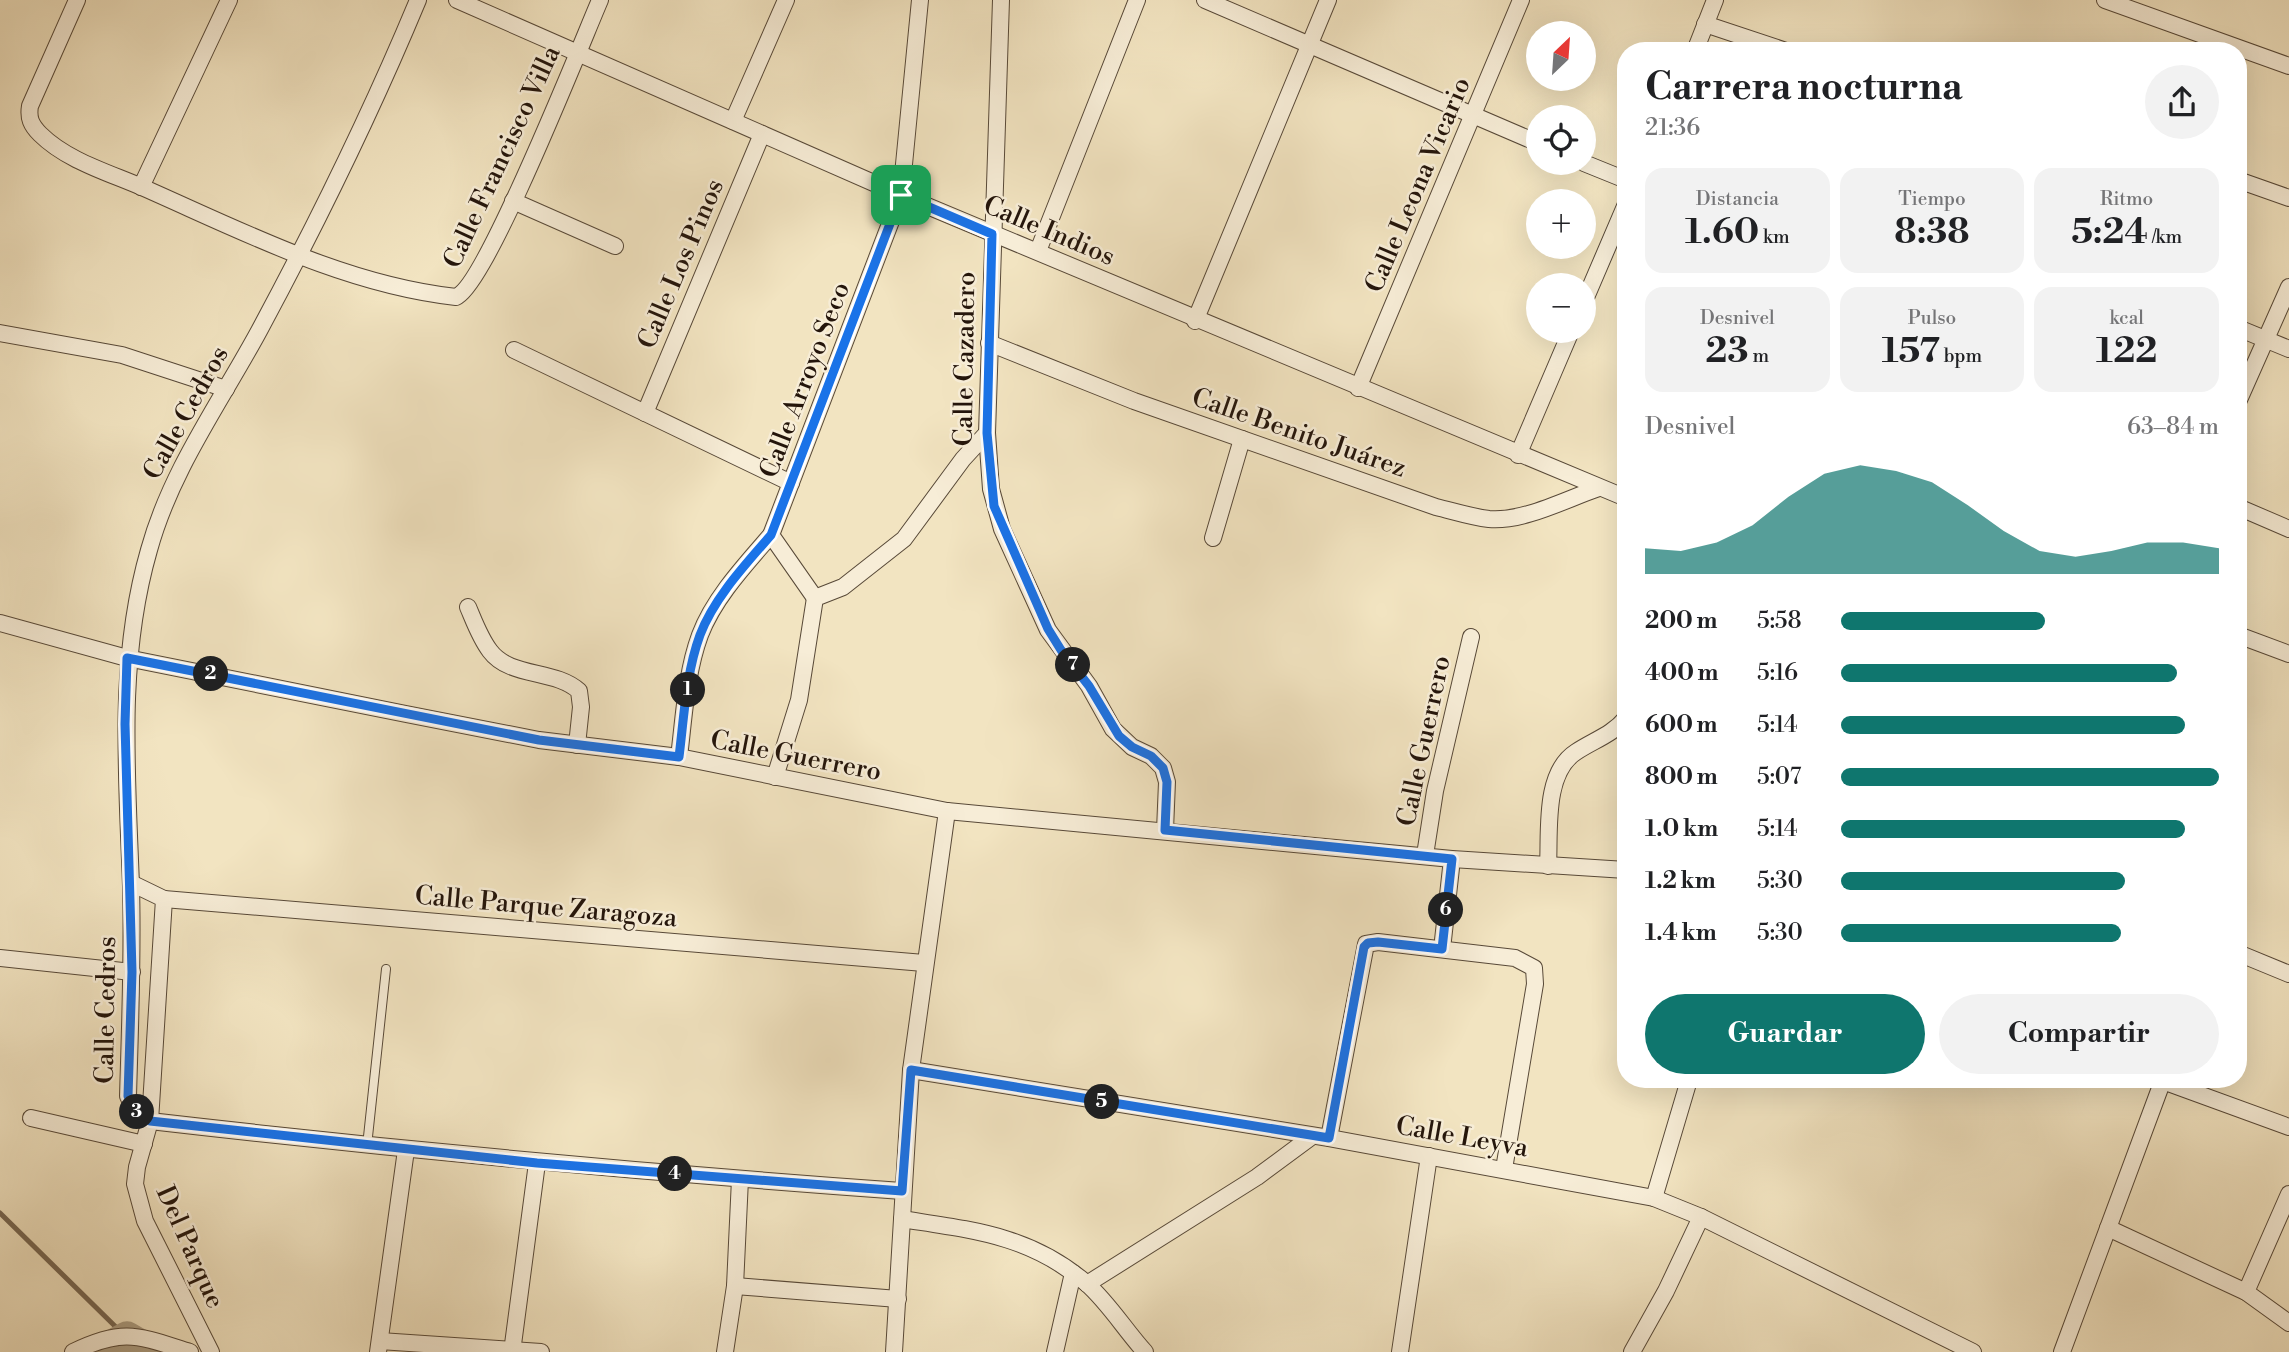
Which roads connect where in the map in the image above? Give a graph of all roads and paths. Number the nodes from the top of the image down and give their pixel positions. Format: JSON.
{"nodes":[{"id":1,"x":77,"y":0,"type":"edge"},
{"id":2,"x":229,"y":0,"type":"edge"},
{"id":3,"x":418,"y":0,"type":"edge"},
{"id":4,"x":457,"y":0,"type":"edge"},
{"id":5,"x":600,"y":0,"type":"edge"},
{"id":6,"x":786,"y":0,"type":"edge"},
{"id":7,"x":920,"y":0,"type":"edge"},
{"id":8,"x":1001,"y":0,"type":"edge"},
{"id":9,"x":1136,"y":0,"type":"edge"},
{"id":10,"x":1205,"y":0,"type":"edge"},
{"id":11,"x":1328,"y":0,"type":"edge"},
{"id":12,"x":1521,"y":0,"type":"edge"},
{"id":13,"x":1715,"y":0,"type":"edge"},
{"id":14,"x":2105,"y":0,"type":"edge"},
{"id":15,"x":2136,"y":5,"type":"edge"},
{"id":16,"x":1705,"y":24,"type":"junction"},
{"id":17,"x":1698,"y":42,"type":"edge"},
{"id":18,"x":1759,"y":42,"type":"edge"},
{"id":19,"x":2229,"y":42,"type":"edge"},
{"id":20,"x":1310,"y":44,"type":"junction"},
{"id":21,"x":2247,"y":49,"type":"edge"},
{"id":22,"x":577,"y":52,"type":"junction"},
{"id":23,"x":2289,"y":66,"type":"edge"},
{"id":24,"x":1474,"y":116,"type":"junction"},
{"id":25,"x":733,"y":121,"type":"junction"},
{"id":26,"x":762,"y":134,"type":"junction"},
{"id":27,"x":1526,"y":138,"type":"edge"},
{"id":28,"x":1596,"y":168,"type":"edge"},
{"id":29,"x":1617,"y":176,"type":"edge"},
{"id":30,"x":2247,"y":183,"type":"edge"},
{"id":31,"x":141,"y":187,"type":"junction"},
{"id":32,"x":901,"y":195,"type":"junction"},
{"id":33,"x":2289,"y":198,"type":"edge"},
{"id":34,"x":513,"y":201,"type":"junction"},
{"id":35,"x":1617,"y":225,"type":"edge"},
{"id":36,"x":992,"y":234,"type":"junction"},
{"id":37,"x":615,"y":246,"type":"dead end"},
{"id":38,"x":1038,"y":251,"type":"junction"},
{"id":39,"x":299,"y":255,"type":"junction"},
{"id":40,"x":1596,"y":274,"type":"edge"},
{"id":41,"x":2289,"y":287,"type":"edge"},
{"id":42,"x":1195,"y":321,"type":"junction"},
{"id":43,"x":2247,"y":332,"type":"edge"},
{"id":44,"x":0,"y":333,"type":"edge"},
{"id":45,"x":2264,"y":339,"type":"junction"},
{"id":46,"x":989,"y":343,"type":"junction"},
{"id":47,"x":1566,"y":343,"type":"edge"},
{"id":48,"x":514,"y":349,"type":"dead end"},
{"id":49,"x":2289,"y":349,"type":"edge"},
{"id":50,"x":2247,"y":380,"type":"edge"},
{"id":51,"x":1358,"y":388,"type":"junction"},
{"id":52,"x":226,"y":389,"type":"junction"},
{"id":53,"x":645,"y":413,"type":"junction"},
{"id":54,"x":987,"y":433,"type":"junction"},
{"id":55,"x":1242,"y":439,"type":"junction"},
{"id":56,"x":1518,"y":455,"type":"junction"},
{"id":57,"x":791,"y":483,"type":"junction"},
{"id":58,"x":1599,"y":488,"type":"junction"},
{"id":59,"x":1617,"y":495,"type":"edge"},
{"id":60,"x":2247,"y":511,"type":"edge"},
{"id":61,"x":2289,"y":529,"type":"edge"},
{"id":62,"x":771,"y":535,"type":"junction"},
{"id":63,"x":1213,"y":538,"type":"dead end"},
{"id":64,"x":815,"y":598,"type":"junction"},
{"id":65,"x":468,"y":607,"type":"dead end"},
{"id":66,"x":0,"y":623,"type":"edge"},
{"id":67,"x":1471,"y":637,"type":"dead end"},
{"id":68,"x":2247,"y":638,"type":"edge"},
{"id":69,"x":2289,"y":654,"type":"edge"},
{"id":70,"x":127,"y":658,"type":"junction"},
{"id":71,"x":1617,"y":727,"type":"edge"},
{"id":72,"x":577,"y":745,"type":"junction"},
{"id":73,"x":679,"y":757,"type":"junction"},
{"id":74,"x":775,"y":778,"type":"junction"},
{"id":75,"x":947,"y":811,"type":"junction"},
{"id":76,"x":1165,"y":830,"type":"junction"},
{"id":77,"x":1425,"y":855,"type":"junction"},
{"id":78,"x":1452,"y":859,"type":"junction"},
{"id":79,"x":1548,"y":866,"type":"junction"},
{"id":80,"x":1617,"y":870,"type":"edge"},
{"id":81,"x":131,"y":883,"type":"junction"},
{"id":82,"x":164,"y":899,"type":"junction"},
{"id":83,"x":1442,"y":949,"type":"junction"},
{"id":84,"x":2247,"y":957,"type":"edge"},
{"id":85,"x":0,"y":958,"type":"edge"},
{"id":86,"x":924,"y":963,"type":"junction"},
{"id":87,"x":386,"y":969,"type":"dead end"},
{"id":88,"x":132,"y":972,"type":"junction"},
{"id":89,"x":2289,"y":974,"type":"edge"},
{"id":90,"x":911,"y":1070,"type":"junction"},
{"id":91,"x":1687,"y":1088,"type":"edge"},
{"id":92,"x":2159,"y":1088,"type":"edge"},
{"id":93,"x":2184,"y":1088,"type":"edge"},
{"id":94,"x":31,"y":1118,"type":"dead end"},
{"id":95,"x":150,"y":1121,"type":"junction"},
{"id":96,"x":2289,"y":1127,"type":"edge"},
{"id":97,"x":1311,"y":1137,"type":"junction"},
{"id":98,"x":1329,"y":1138,"type":"junction"},
{"id":99,"x":144,"y":1144,"type":"junction"},
{"id":100,"x":367,"y":1146,"type":"junction"},
{"id":101,"x":406,"y":1150,"type":"junction"},
{"id":102,"x":1429,"y":1156,"type":"junction"},
{"id":103,"x":537,"y":1163,"type":"junction"},
{"id":104,"x":1504,"y":1169,"type":"junction"},
{"id":105,"x":740,"y":1179,"type":"junction"},
{"id":106,"x":902,"y":1191,"type":"junction"},
{"id":107,"x":2289,"y":1194,"type":"edge"},
{"id":108,"x":1654,"y":1198,"type":"junction"},
{"id":109,"x":1701,"y":1217,"type":"junction"},
{"id":110,"x":902,"y":1219,"type":"junction"},
{"id":111,"x":2108,"y":1228,"type":"junction"},
{"id":112,"x":1073,"y":1273,"type":"junction"},
{"id":113,"x":1087,"y":1284,"type":"junction"},
{"id":114,"x":735,"y":1286,"type":"junction"},
{"id":115,"x":2246,"y":1292,"type":"junction"},
{"id":116,"x":898,"y":1299,"type":"junction"},
{"id":117,"x":2289,"y":1323,"type":"edge"},
{"id":118,"x":379,"y":1347,"type":"edge"},
{"id":119,"x":512,"y":1351,"type":"edge"},
{"id":120,"x":73,"y":1352,"type":"edge"},
{"id":121,"x":190,"y":1352,"type":"edge"},
{"id":122,"x":211,"y":1352,"type":"edge"},
{"id":123,"x":541,"y":1352,"type":"edge"},
{"id":124,"x":725,"y":1352,"type":"edge"},
{"id":125,"x":894,"y":1352,"type":"edge"},
{"id":126,"x":1055,"y":1352,"type":"edge"},
{"id":127,"x":1145,"y":1352,"type":"edge"},
{"id":128,"x":1400,"y":1352,"type":"edge"},
{"id":129,"x":1632,"y":1352,"type":"edge"},
{"id":130,"x":1973,"y":1352,"type":"edge"},
{"id":131,"x":2062,"y":1352,"type":"edge"}],
"edges":[{"from":1,"to":31,"type":"street"},
{"from":2,"to":31,"type":"street"},
{"from":3,"to":39,"type":"street","name":"Calle Cedros"},
{"from":4,"to":22,"type":"street","name":"Calle Indios"},
{"from":5,"to":22,"type":"street","name":"Calle Francisco Villa"},
{"from":6,"to":25,"type":"street"},
{"from":7,"to":32,"type":"street","name":"Calle Arroyo Seco"},
{"from":8,"to":36,"type":"street","name":"Calle Cazadero"},
{"from":9,"to":38,"type":"street"},
{"from":10,"to":20,"type":"street"},
{"from":11,"to":20,"type":"street"},
{"from":12,"to":24,"type":"street","name":"Calle Leona Vicario"},
{"from":13,"to":16,"type":"street"},
{"from":14,"to":15,"type":"street"},
{"from":15,"to":19,"type":"street"},
{"from":16,"to":17,"type":"street"},
{"from":16,"to":18,"type":"street"},
{"from":20,"to":24,"type":"street"},
{"from":20,"to":42,"type":"street"},
{"from":21,"to":23,"type":"street"},
{"from":22,"to":25,"type":"street","name":"Calle Indios"},
{"from":22,"to":34,"type":"street","name":"Calle Francisco Villa"},
{"from":24,"to":27,"type":"street"},
{"from":24,"to":51,"type":"street","name":"Calle Leona Vicario"},
{"from":25,"to":26,"type":"street","name":"Calle Indios"},
{"from":26,"to":32,"type":"street","name":"Calle Indios"},
{"from":26,"to":53,"type":"street","name":"Calle Los Pinos"},
{"from":28,"to":29,"type":"street"},
{"from":30,"to":33,"type":"street"},
{"from":31,"to":39,"type":"street"},
{"from":32,"to":36,"type":"street","name":"Calle Indios"},
{"from":32,"to":57,"type":"street","name":"Calle Arroyo Seco"},
{"from":34,"to":37,"type":"street"},
{"from":34,"to":39,"type":"street","name":"Calle Francisco Villa"},
{"from":35,"to":40,"type":"street"},
{"from":36,"to":38,"type":"street","name":"Calle Indios"},
{"from":36,"to":46,"type":"street","name":"Calle Cazadero"},
{"from":38,"to":42,"type":"street","name":"Calle Indios"},
{"from":39,"to":52,"type":"street","name":"Calle Cedros"},
{"from":41,"to":45,"type":"street"},
{"from":42,"to":51,"type":"street","name":"Calle Indios"},
{"from":43,"to":45,"type":"street"},
{"from":44,"to":52,"type":"street"},
{"from":45,"to":49,"type":"street"},
{"from":45,"to":50,"type":"street"},
{"from":46,"to":54,"type":"street","name":"Calle Cazadero"},
{"from":46,"to":55,"type":"street","name":"Calle Benito Juárez"},
{"from":47,"to":56,"type":"street"},
{"from":48,"to":53,"type":"street"},
{"from":51,"to":56,"type":"street","name":"Calle Indios"},
{"from":52,"to":70,"type":"street","name":"Calle Cedros"},
{"from":53,"to":57,"type":"street"},
{"from":54,"to":64,"type":"street"},
{"from":54,"to":76,"type":"street","name":"Calle Cazadero"},
{"from":55,"to":58,"type":"street","name":"Calle Benito Juárez"},
{"from":55,"to":63,"type":"street"},
{"from":56,"to":58,"type":"street","name":"Calle Indios"},
{"from":57,"to":62,"type":"street","name":"Calle Arroyo Seco"},
{"from":58,"to":59,"type":"street","name":"Calle Indios"},
{"from":60,"to":61,"type":"street"},
{"from":62,"to":64,"type":"street"},
{"from":62,"to":73,"type":"street","name":"Calle Arroyo Seco"},
{"from":64,"to":74,"type":"street"},
{"from":65,"to":72,"type":"street"},
{"from":66,"to":70,"type":"street","name":"Calle Guerrero"},
{"from":67,"to":77,"type":"street","name":"Calle Guerrero"},
{"from":68,"to":69,"type":"street"},
{"from":70,"to":72,"type":"street","name":"Calle Guerrero"},
{"from":70,"to":81,"type":"street","name":"Calle Cedros"},
{"from":71,"to":79,"type":"street"},
{"from":72,"to":73,"type":"street","name":"Calle Guerrero"},
{"from":73,"to":74,"type":"street","name":"Calle Guerrero"},
{"from":74,"to":75,"type":"street","name":"Calle Guerrero"},
{"from":75,"to":76,"type":"street","name":"Calle Guerrero"},
{"from":75,"to":86,"type":"street"},
{"from":76,"to":77,"type":"street","name":"Calle Guerrero"},
{"from":77,"to":78,"type":"street","name":"Calle Guerrero"},
{"from":78,"to":79,"type":"street","name":"Calle Guerrero"},
{"from":78,"to":83,"type":"street"},
{"from":79,"to":80,"type":"street","name":"Calle Guerrero"},
{"from":81,"to":82,"type":"street"},
{"from":81,"to":88,"type":"street","name":"Calle Cedros"},
{"from":82,"to":86,"type":"street","name":"Calle Parque Zaragoza"},
{"from":82,"to":95,"type":"street","name":"Calle Cedros"},
{"from":83,"to":98,"type":"street"},
{"from":83,"to":104,"type":"street"},
{"from":84,"to":89,"type":"street"},
{"from":85,"to":88,"type":"street"},
{"from":86,"to":90,"type":"street"},
{"from":87,"to":100,"type":"lane"},
{"from":88,"to":95,"type":"street","name":"Calle Cedros"},
{"from":90,"to":97,"type":"street","name":"Calle Leyva"},
{"from":90,"to":106,"type":"street"},
{"from":91,"to":108,"type":"street"},
{"from":92,"to":111,"type":"street"},
{"from":93,"to":96,"type":"street"},
{"from":94,"to":99,"type":"street"},
{"from":95,"to":99,"type":"street","name":"Del Parque"},
{"from":95,"to":100,"type":"street"},
{"from":97,"to":98,"type":"street","name":"Calle Leyva"},
{"from":97,"to":113,"type":"street"},
{"from":98,"to":102,"type":"street","name":"Calle Leyva"},
{"from":99,"to":122,"type":"street","name":"Del Parque"},
{"from":100,"to":101,"type":"street"},
{"from":101,"to":103,"type":"street"},
{"from":101,"to":118,"type":"street"},
{"from":102,"to":104,"type":"street","name":"Calle Leyva"},
{"from":102,"to":128,"type":"street"},
{"from":103,"to":105,"type":"street"},
{"from":103,"to":119,"type":"street"},
{"from":104,"to":108,"type":"street","name":"Calle Leyva"},
{"from":105,"to":106,"type":"street"},
{"from":105,"to":114,"type":"street"},
{"from":106,"to":110,"type":"street"},
{"from":107,"to":115,"type":"street"},
{"from":108,"to":109,"type":"street","name":"Calle Leyva"},
{"from":109,"to":129,"type":"street"},
{"from":109,"to":130,"type":"street","name":"Calle Leyva"},
{"from":110,"to":112,"type":"street"},
{"from":110,"to":116,"type":"street"},
{"from":111,"to":115,"type":"street"},
{"from":111,"to":131,"type":"street"},
{"from":112,"to":113,"type":"street"},
{"from":112,"to":126,"type":"street"},
{"from":113,"to":127,"type":"street"},
{"from":114,"to":116,"type":"street"},
{"from":114,"to":124,"type":"street"},
{"from":115,"to":117,"type":"street"},
{"from":116,"to":125,"type":"street"},
{"from":118,"to":119,"type":"street"},
{"from":119,"to":123,"type":"street"},
{"from":120,"to":121,"type":"street"}]}
